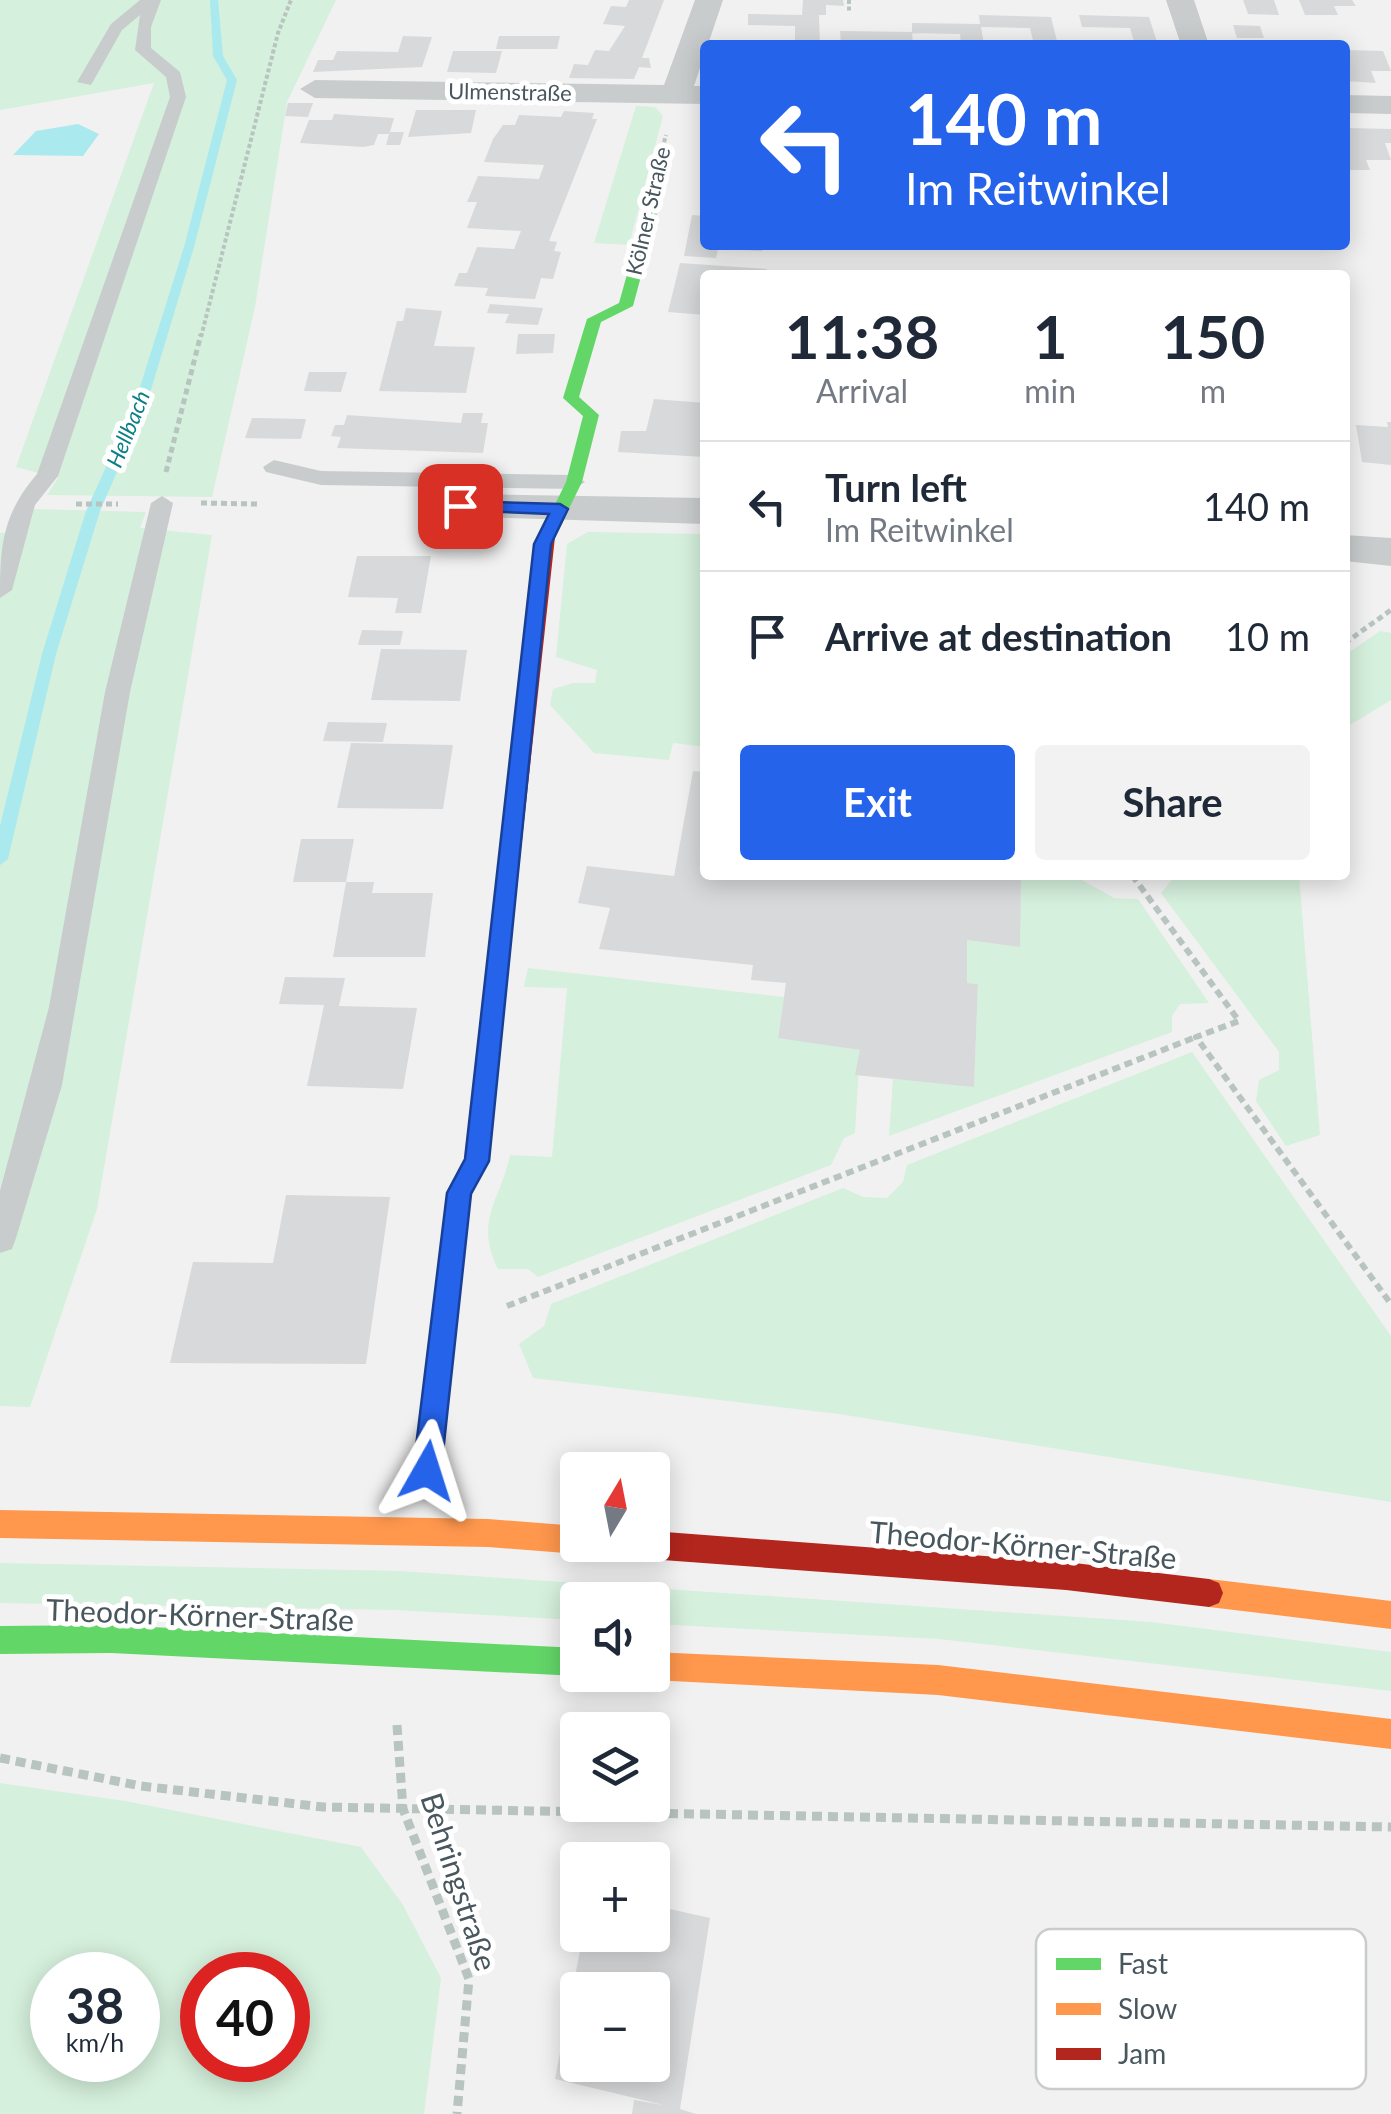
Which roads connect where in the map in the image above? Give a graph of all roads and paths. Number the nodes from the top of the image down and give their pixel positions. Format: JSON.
{"nodes":[{"id":1,"x":151,"y":0,"type":"edge"},
{"id":2,"x":291,"y":0,"type":"edge"},
{"id":3,"x":709,"y":0,"type":"edge"},
{"id":4,"x":849,"y":0,"type":"edge"},
{"id":5,"x":1180,"y":0,"type":"edge"},
{"id":6,"x":850,"y":11,"type":"dead end"},
{"id":7,"x":701,"y":40,"type":"edge"},
{"id":8,"x":1192,"y":40,"type":"edge"},
{"id":9,"x":700,"y":48,"type":"edge"},
{"id":10,"x":85,"y":82,"type":"dead end"},
{"id":11,"x":315,"y":89,"type":"dead end"},
{"id":12,"x":691,"y":95,"type":"edge"},
{"id":13,"x":1350,"y":104,"type":"edge"},
{"id":14,"x":1391,"y":105,"type":"edge"},
{"id":15,"x":648,"y":202,"type":"joint"},
{"id":16,"x":274,"y":466,"type":"dead end"},
{"id":17,"x":567,"y":496,"type":"junction"},
{"id":18,"x":162,"y":503,"type":"joint"},
{"id":19,"x":63,"y":504,"type":"dead end"},
{"id":20,"x":131,"y":504,"type":"dead end"},
{"id":21,"x":460,"y":506,"type":"dead end"},
{"id":22,"x":700,"y":511,"type":"edge"},
{"id":23,"x":1350,"y":548,"type":"edge"},
{"id":24,"x":1391,"y":552,"type":"edge"},
{"id":25,"x":0,"y":590,"type":"edge"},
{"id":26,"x":1391,"y":610,"type":"edge"},
{"id":27,"x":1350,"y":639,"type":"edge"},
{"id":28,"x":1136,"y":880,"type":"edge"},
{"id":29,"x":1196,"y":1038,"type":"junction"},
{"id":30,"x":0,"y":1238,"type":"edge"},
{"id":31,"x":1391,"y":1304,"type":"edge"},
{"id":32,"x":442,"y":1331,"type":"junction"},
{"id":33,"x":427,"y":1471,"type":"dead end"},
{"id":34,"x":0,"y":1524,"type":"edge"},
{"id":35,"x":560,"y":1539,"type":"edge"},
{"id":36,"x":670,"y":1546,"type":"edge"},
{"id":37,"x":1391,"y":1615,"type":"edge"},
{"id":38,"x":0,"y":1640,"type":"edge"},
{"id":39,"x":560,"y":1661,"type":"edge"},
{"id":40,"x":670,"y":1667,"type":"edge"},
{"id":41,"x":398,"y":1725,"type":"dead end"},
{"id":42,"x":1391,"y":1734,"type":"edge"},
{"id":43,"x":0,"y":1758,"type":"edge"},
{"id":44,"x":403,"y":1809,"type":"junction"},
{"id":45,"x":1391,"y":1828,"type":"edge"},
{"id":46,"x":457,"y":2114,"type":"edge"}],
"edges":[{"from":1,"to":10,"type":"lane"},
{"from":1,"to":25,"type":"lane"},
{"from":2,"to":18,"type":"path"},
{"from":3,"to":7,"type":"street"},
{"from":4,"to":6,"type":"path"},
{"from":5,"to":8,"type":"street"},
{"from":9,"to":12,"type":"street"},
{"from":11,"to":12,"type":"street","name":"Ulmenstraße"},
{"from":12,"to":15,"type":"path","name":"Kölner Straße"},
{"from":13,"to":14,"type":"street"},
{"from":15,"to":17,"type":"main road","name":"Kölner Straße"},
{"from":16,"to":17,"type":"lane"},
{"from":17,"to":21,"type":"street"},
{"from":17,"to":22,"type":"street"},
{"from":17,"to":32,"type":"main road"},
{"from":18,"to":30,"type":"lane"},
{"from":19,"to":20,"type":"path"},
{"from":23,"to":24,"type":"street"},
{"from":26,"to":27,"type":"path"},
{"from":28,"to":29,"type":"path"},
{"from":29,"to":31,"type":"path"},
{"from":29,"to":32,"type":"path"},
{"from":32,"to":33,"type":"main road"},
{"from":34,"to":35,"type":"main road"},
{"from":36,"to":37,"type":"main road","name":"Theodor-Körner-Straße"},
{"from":38,"to":39,"type":"main road","name":"Theodor-Körner-Straße"},
{"from":40,"to":42,"type":"main road"},
{"from":41,"to":44,"type":"path","name":"Behringstraße"},
{"from":43,"to":44,"type":"path"},
{"from":44,"to":45,"type":"path"},
{"from":44,"to":46,"type":"path","name":"Behringstraße"}]}
